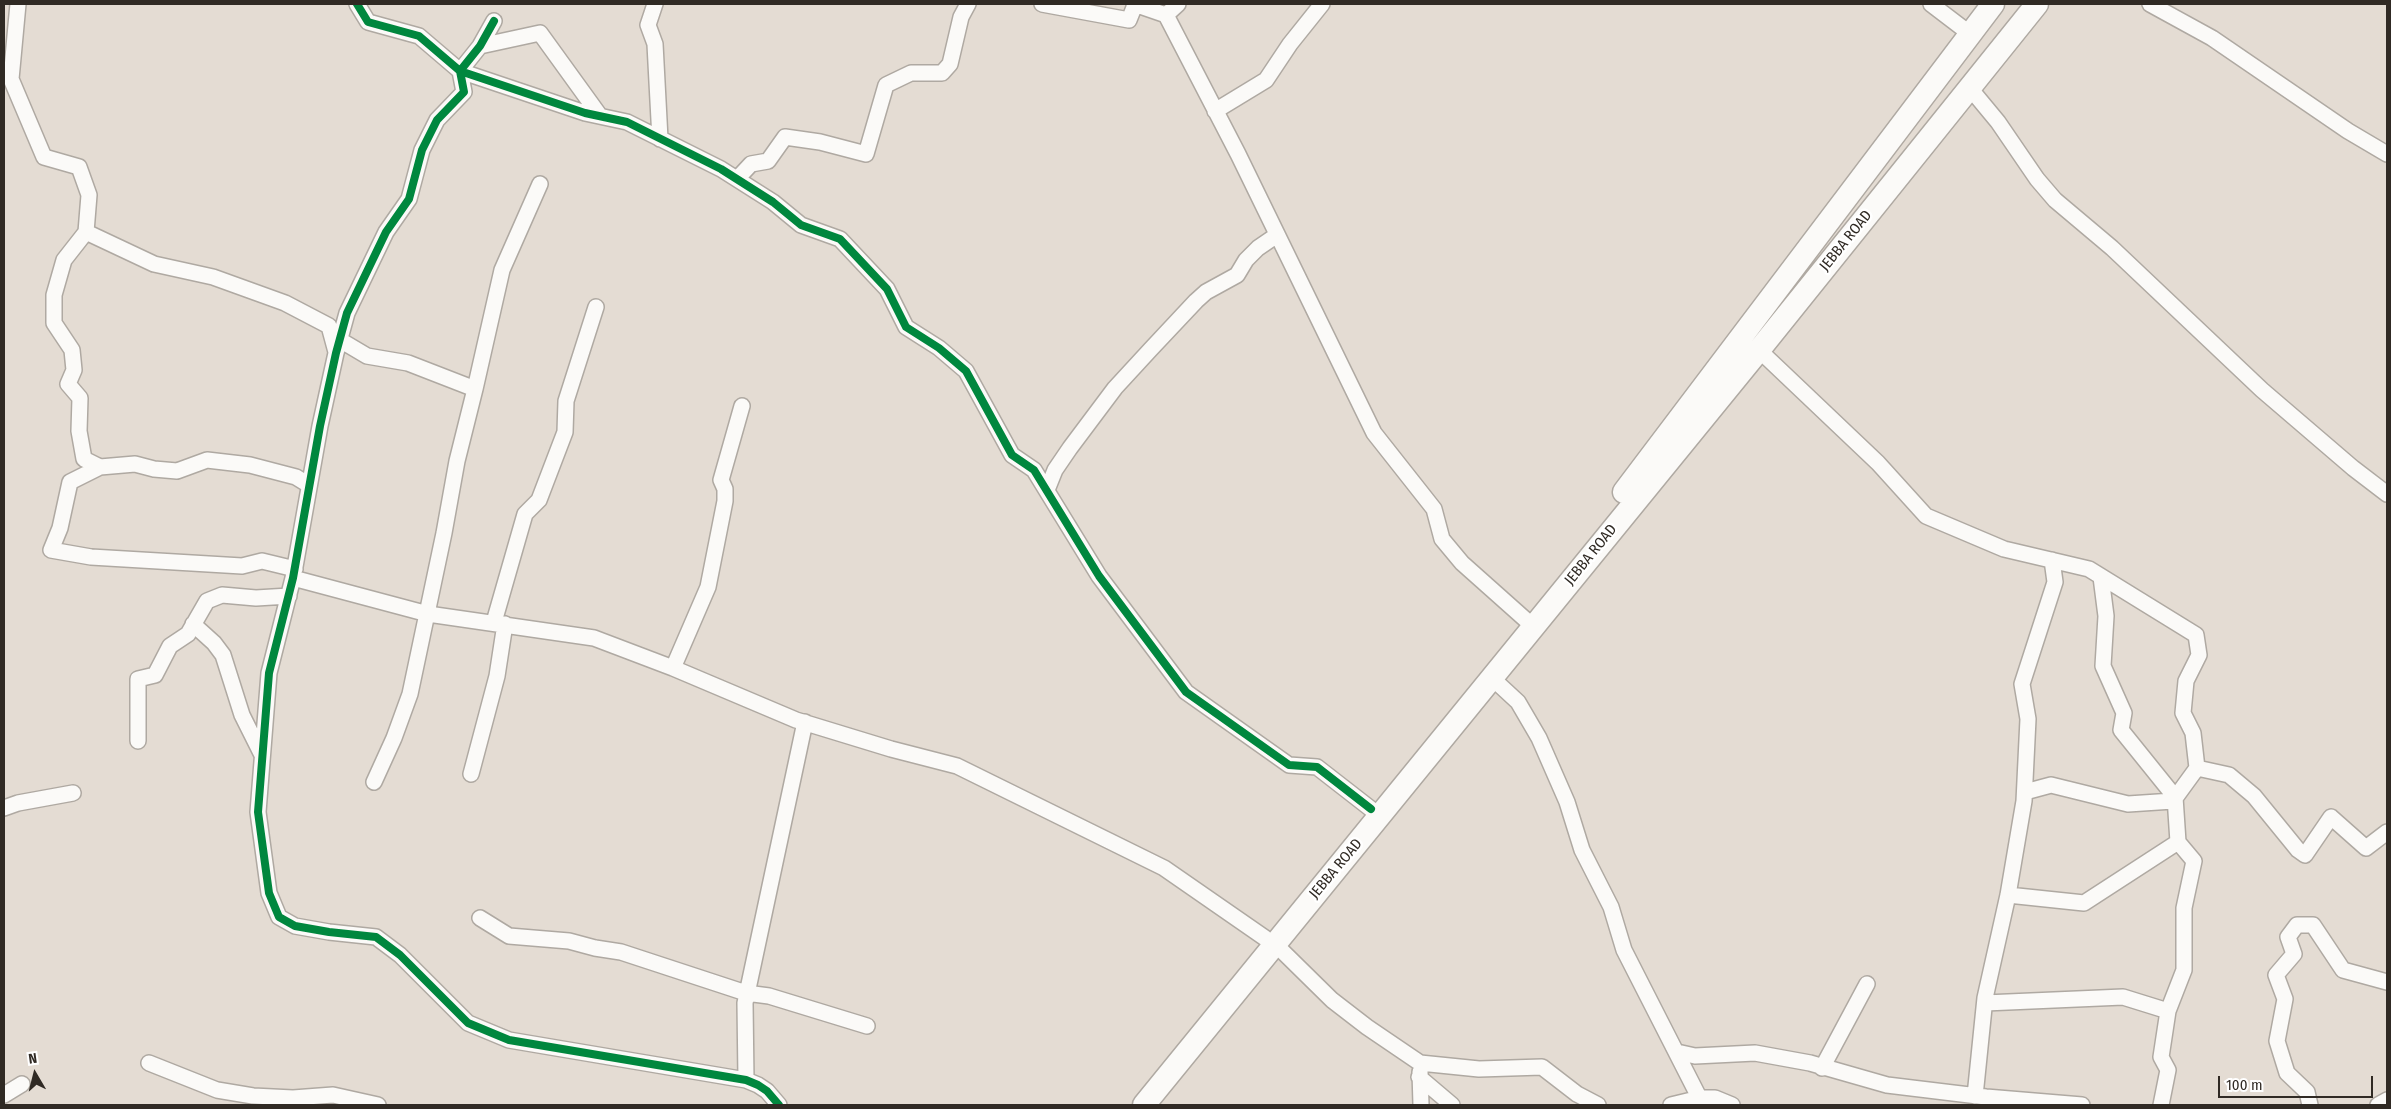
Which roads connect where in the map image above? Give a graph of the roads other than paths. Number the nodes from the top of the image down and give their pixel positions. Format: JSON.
{"nodes":[{"id":1,"x":18,"y":4,"type":"edge"},
{"id":2,"x":357,"y":4,"type":"edge"},
{"id":3,"x":655,"y":4,"type":"edge"},
{"id":4,"x":968,"y":4,"type":"edge"},
{"id":5,"x":1042,"y":4,"type":"edge"},
{"id":6,"x":1135,"y":4,"type":"edge"},
{"id":7,"x":1178,"y":4,"type":"edge"},
{"id":8,"x":1322,"y":4,"type":"edge"},
{"id":9,"x":1931,"y":4,"type":"edge"},
{"id":10,"x":1993,"y":4,"type":"edge"},
{"id":11,"x":2037,"y":4,"type":"edge"},
{"id":12,"x":2150,"y":4,"type":"edge"},
{"id":13,"x":1166,"y":14,"type":"junction"},
{"id":14,"x":494,"y":20,"type":"dead end"},
{"id":15,"x":1969,"y":33,"type":"junction"},
{"id":16,"x":480,"y":46,"type":"junction"},
{"id":17,"x":460,"y":71,"type":"junction"},
{"id":18,"x":1969,"y":87,"type":"junction"},
{"id":19,"x":1216,"y":111,"type":"junction"},
{"id":20,"x":600,"y":116,"type":"junction"},
{"id":21,"x":660,"y":139,"type":"junction"},
{"id":22,"x":2387,"y":154,"type":"edge"},
{"id":23,"x":737,"y":179,"type":"junction"},
{"id":24,"x":540,"y":184,"type":"dead end"},
{"id":25,"x":86,"y":232,"type":"junction"},
{"id":26,"x":1278,"y":235,"type":"junction"},
{"id":27,"x":596,"y":307,"type":"dead end"},
{"id":28,"x":338,"y":347,"type":"junction"},
{"id":29,"x":1759,"y":350,"type":"junction"},
{"id":30,"x":475,"y":389,"type":"junction"},
{"id":31,"x":742,"y":406,"type":"dead end"},
{"id":32,"x":100,"y":467,"type":"junction"},
{"id":33,"x":309,"y":485,"type":"junction"},
{"id":34,"x":1047,"y":490,"type":"junction"},
{"id":35,"x":2387,"y":494,"type":"edge"},
{"id":36,"x":1591,"y":547,"type":"junction"},
{"id":37,"x":2052,"y":560,"type":"junction"},
{"id":38,"x":294,"y":574,"type":"junction"},
{"id":39,"x":2102,"y":577,"type":"junction"},
{"id":40,"x":289,"y":596,"type":"junction"},
{"id":41,"x":428,"y":614,"type":"junction"},
{"id":42,"x":1526,"y":620,"type":"junction"},
{"id":43,"x":500,"y":623,"type":"junction"},
{"id":44,"x":193,"y":624,"type":"junction"},
{"id":45,"x":673,"y":668,"type":"junction"},
{"id":46,"x":1490,"y":677,"type":"junction"},
{"id":47,"x":805,"y":722,"type":"junction"},
{"id":48,"x":138,"y":741,"type":"dead end"},
{"id":49,"x":262,"y":755,"type":"junction"},
{"id":50,"x":2197,"y":768,"type":"junction"},
{"id":51,"x":471,"y":774,"type":"dead end"},
{"id":52,"x":374,"y":782,"type":"dead end"},
{"id":53,"x":2024,"y":792,"type":"junction"},
{"id":54,"x":73,"y":793,"type":"dead end"},
{"id":55,"x":2175,"y":797,"type":"junction"},
{"id":56,"x":4,"y":808,"type":"edge"},
{"id":57,"x":1371,"y":809,"type":"junction"},
{"id":58,"x":2387,"y":832,"type":"edge"},
{"id":59,"x":2178,"y":842,"type":"junction"},
{"id":60,"x":2008,"y":895,"type":"junction"},
{"id":61,"x":480,"y":918,"type":"dead end"},
{"id":62,"x":1270,"y":941,"type":"junction"},
{"id":63,"x":2387,"y":982,"type":"edge"},
{"id":64,"x":1867,"y":984,"type":"dead end"},
{"id":65,"x":746,"y":993,"type":"junction"},
{"id":66,"x":1985,"y":1002,"type":"junction"},
{"id":67,"x":2168,"y":1011,"type":"junction"},
{"id":68,"x":867,"y":1026,"type":"dead end"},
{"id":69,"x":1677,"y":1052,"type":"junction"},
{"id":70,"x":150,"y":1063,"type":"dead end"},
{"id":71,"x":1822,"y":1068,"type":"junction"},
{"id":72,"x":1420,"y":1070,"type":"junction"},
{"id":73,"x":746,"y":1080,"type":"junction"},
{"id":74,"x":22,"y":1084,"type":"dead end"},
{"id":75,"x":4,"y":1095,"type":"edge"},
{"id":76,"x":1976,"y":1096,"type":"junction"},
{"id":77,"x":2387,"y":1100,"type":"edge"},
{"id":78,"x":302,"y":1101,"type":"edge"},
{"id":79,"x":1702,"y":1102,"type":"edge"},
{"id":80,"x":378,"y":1105,"type":"edge"},
{"id":81,"x":779,"y":1105,"type":"edge"},
{"id":82,"x":1130,"y":1105,"type":"edge"},
{"id":83,"x":1144,"y":1105,"type":"edge"},
{"id":84,"x":1421,"y":1105,"type":"edge"},
{"id":85,"x":1452,"y":1105,"type":"edge"},
{"id":86,"x":1598,"y":1105,"type":"edge"},
{"id":87,"x":1671,"y":1105,"type":"edge"},
{"id":88,"x":1732,"y":1105,"type":"edge"},
{"id":89,"x":2082,"y":1105,"type":"edge"},
{"id":90,"x":2161,"y":1105,"type":"edge"},
{"id":91,"x":2310,"y":1105,"type":"edge"},
{"id":92,"x":2378,"y":1105,"type":"edge"}],
"edges":[{"from":1,"to":25,"type":"street"},
{"from":2,"to":17,"type":"street"},
{"from":3,"to":21,"type":"street"},
{"from":4,"to":23,"type":"street"},
{"from":5,"to":6,"type":"street"},
{"from":6,"to":13,"type":"street"},
{"from":7,"to":13,"type":"street"},
{"from":8,"to":19,"type":"street"},
{"from":9,"to":15,"type":"street"},
{"from":10,"to":15,"type":"highway","name":"JEBBA ROAD"},
{"from":11,"to":18,"type":"highway","name":"JEBBA ROAD"},
{"from":12,"to":22,"type":"street"},
{"from":13,"to":19,"type":"street"},
{"from":14,"to":16,"type":"street"},
{"from":15,"to":36,"type":"highway","name":"JEBBA ROAD"},
{"from":16,"to":17,"type":"street"},
{"from":16,"to":20,"type":"street"},
{"from":17,"to":20,"type":"street"},
{"from":17,"to":28,"type":"street"},
{"from":18,"to":29,"type":"highway","name":"JEBBA ROAD"},
{"from":18,"to":35,"type":"street"},
{"from":19,"to":26,"type":"street"},
{"from":20,"to":21,"type":"street"},
{"from":21,"to":23,"type":"street"},
{"from":23,"to":34,"type":"street"},
{"from":24,"to":30,"type":"street"},
{"from":25,"to":28,"type":"street"},
{"from":25,"to":32,"type":"street"},
{"from":26,"to":34,"type":"street"},
{"from":26,"to":42,"type":"street"},
{"from":27,"to":43,"type":"street"},
{"from":28,"to":30,"type":"street"},
{"from":28,"to":33,"type":"street"},
{"from":29,"to":36,"type":"highway","name":"JEBBA ROAD"},
{"from":29,"to":37,"type":"street"},
{"from":30,"to":41,"type":"street"},
{"from":31,"to":45,"type":"street"},
{"from":32,"to":33,"type":"street"},
{"from":32,"to":38,"type":"street"},
{"from":33,"to":38,"type":"street"},
{"from":34,"to":57,"type":"street"},
{"from":36,"to":42,"type":"highway","name":"JEBBA ROAD"},
{"from":36,"to":46,"type":"highway","name":"JEBBA ROAD"},
{"from":37,"to":39,"type":"street"},
{"from":37,"to":53,"type":"street"},
{"from":38,"to":40,"type":"street"},
{"from":38,"to":41,"type":"street"},
{"from":39,"to":50,"type":"street"},
{"from":39,"to":55,"type":"street"},
{"from":40,"to":44,"type":"street"},
{"from":40,"to":49,"type":"street"},
{"from":41,"to":43,"type":"street"},
{"from":41,"to":52,"type":"street"},
{"from":42,"to":57,"type":"highway","name":"JEBBA ROAD"},
{"from":43,"to":45,"type":"street"},
{"from":43,"to":51,"type":"street"},
{"from":44,"to":48,"type":"street"},
{"from":44,"to":49,"type":"street"},
{"from":45,"to":47,"type":"street"},
{"from":46,"to":62,"type":"highway","name":"JEBBA ROAD"},
{"from":46,"to":69,"type":"street"},
{"from":47,"to":62,"type":"street"},
{"from":47,"to":65,"type":"street"},
{"from":49,"to":73,"type":"street"},
{"from":50,"to":55,"type":"street"},
{"from":50,"to":58,"type":"street"},
{"from":53,"to":55,"type":"street"},
{"from":53,"to":60,"type":"street"},
{"from":54,"to":56,"type":"street"},
{"from":55,"to":59,"type":"street"},
{"from":57,"to":62,"type":"highway","name":"JEBBA ROAD"},
{"from":59,"to":60,"type":"street"},
{"from":59,"to":67,"type":"street"},
{"from":60,"to":66,"type":"street"},
{"from":61,"to":65,"type":"street"},
{"from":62,"to":72,"type":"street"},
{"from":62,"to":82,"type":"highway","name":"JEBBA ROAD"},
{"from":62,"to":83,"type":"highway","name":"JEBBA ROAD"},
{"from":63,"to":91,"type":"street"},
{"from":64,"to":71,"type":"street"},
{"from":65,"to":68,"type":"street"},
{"from":65,"to":73,"type":"street"},
{"from":66,"to":67,"type":"street"},
{"from":66,"to":76,"type":"street"},
{"from":67,"to":90,"type":"street"},
{"from":69,"to":71,"type":"street"},
{"from":69,"to":79,"type":"street"},
{"from":70,"to":78,"type":"street"},
{"from":71,"to":76,"type":"street"},
{"from":72,"to":84,"type":"street"},
{"from":72,"to":85,"type":"street"},
{"from":72,"to":86,"type":"street"},
{"from":73,"to":81,"type":"street"},
{"from":74,"to":75,"type":"street"},
{"from":76,"to":89,"type":"street"},
{"from":77,"to":92,"type":"street"},
{"from":78,"to":80,"type":"street"},
{"from":79,"to":87,"type":"street"},
{"from":79,"to":88,"type":"street"}]}
